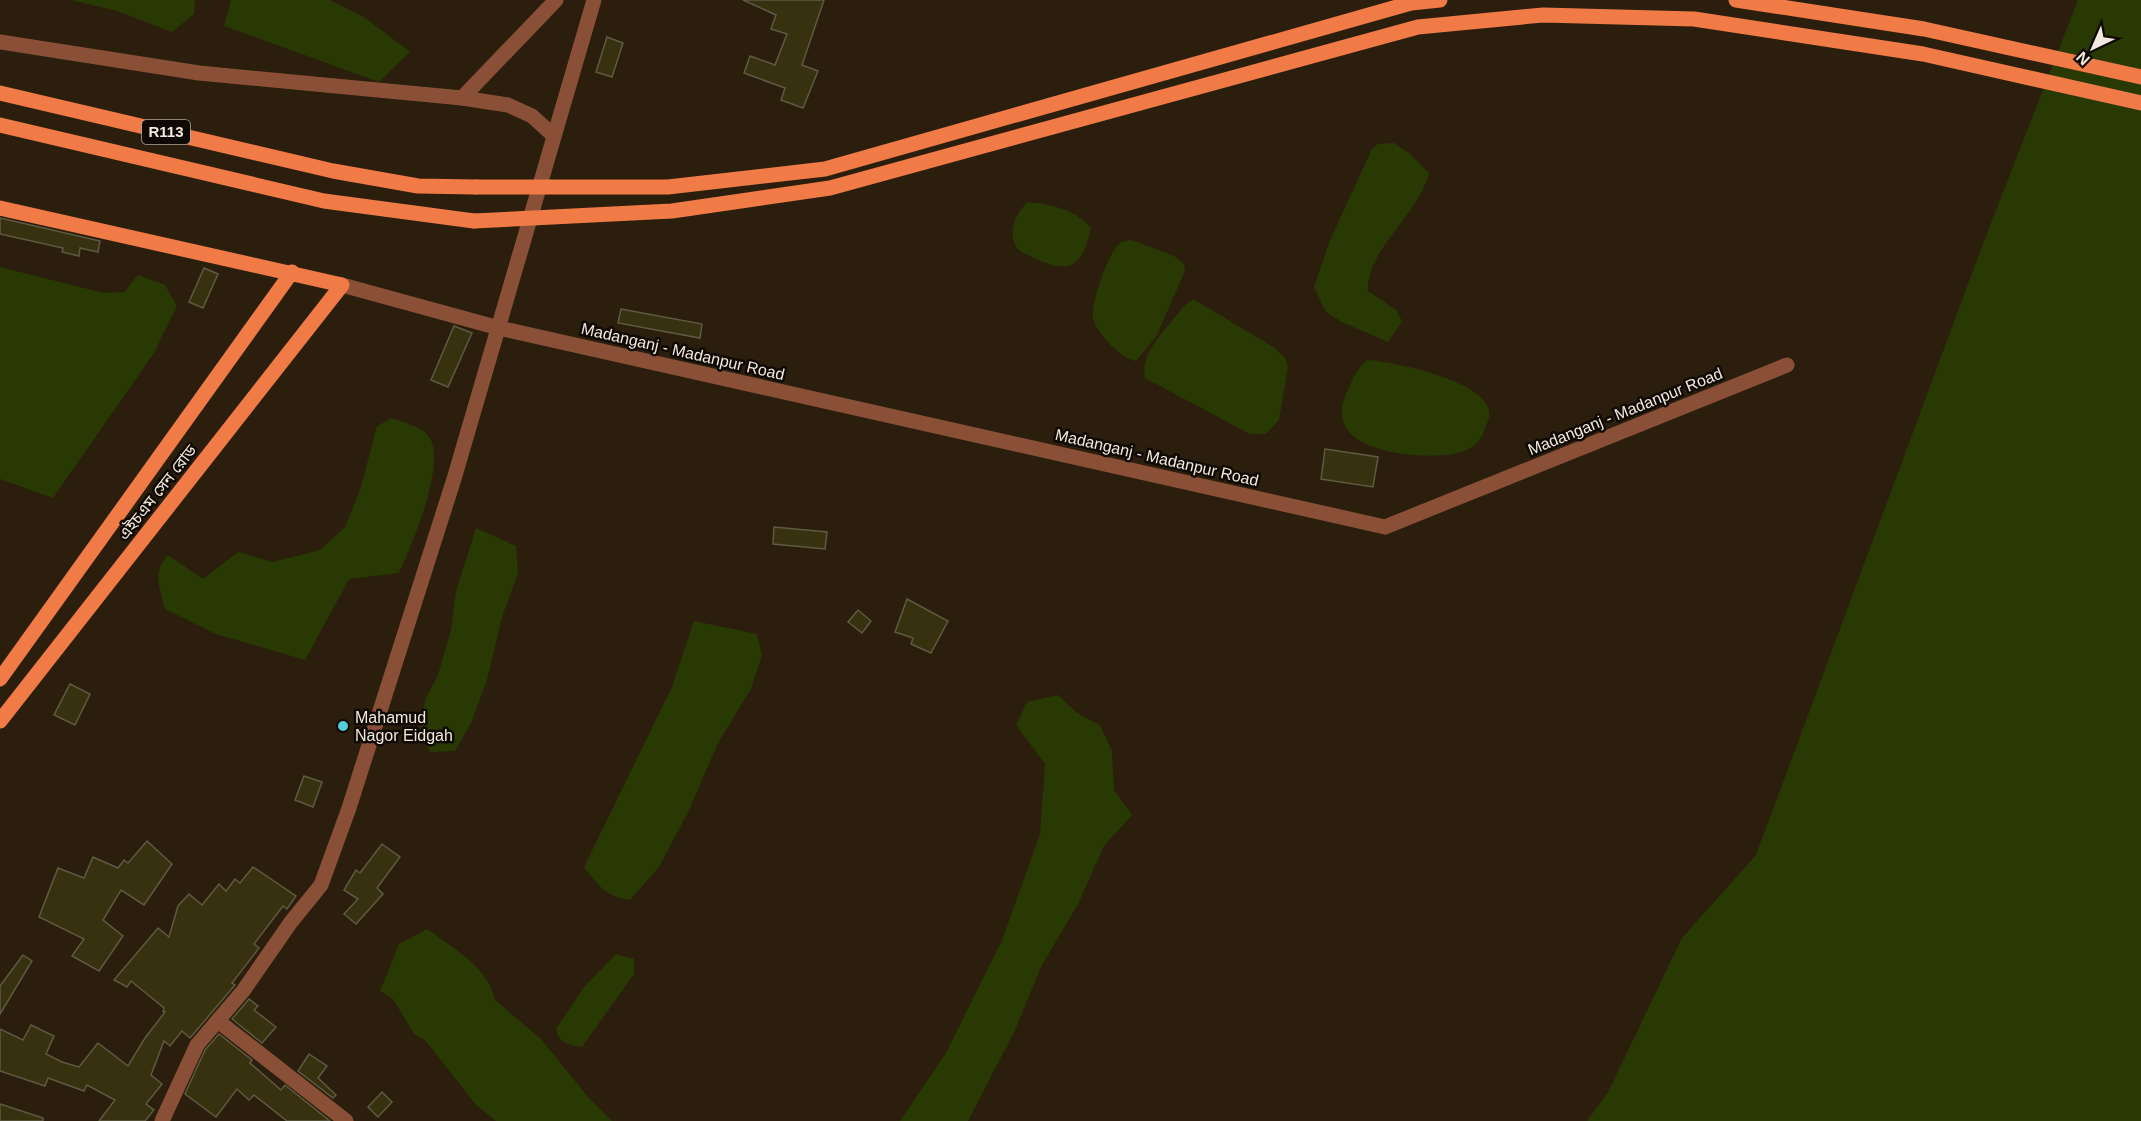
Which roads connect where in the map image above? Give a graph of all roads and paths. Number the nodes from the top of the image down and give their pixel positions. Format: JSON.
{"nodes":[{"id":1,"x":556,"y":0,"type":"edge"},
{"id":2,"x":594,"y":0,"type":"edge"},
{"id":3,"x":1440,"y":0,"type":"edge"},
{"id":4,"x":1736,"y":0,"type":"edge"},
{"id":5,"x":0,"y":42,"type":"edge"},
{"id":6,"x":2141,"y":77,"type":"edge"},
{"id":7,"x":0,"y":93,"type":"edge"},
{"id":8,"x":462,"y":98,"type":"junction"},
{"id":9,"x":2141,"y":103,"type":"edge"},
{"id":10,"x":0,"y":125,"type":"edge"},
{"id":11,"x":554,"y":136,"type":"junction"},
{"id":12,"x":0,"y":208,"type":"edge"},
{"id":13,"x":292,"y":272,"type":"junction"},
{"id":14,"x":342,"y":285,"type":"junction"},
{"id":15,"x":499,"y":328,"type":"junction"},
{"id":16,"x":1787,"y":365,"type":"dead end"},
{"id":17,"x":0,"y":679,"type":"edge"},
{"id":18,"x":0,"y":721,"type":"edge"},
{"id":19,"x":218,"y":1021,"type":"junction"},
{"id":20,"x":162,"y":1121,"type":"edge"},
{"id":21,"x":346,"y":1121,"type":"edge"}],
"edges":[{"from":1,"to":8,"type":"street"},
{"from":2,"to":11,"type":"street"},
{"from":3,"to":7,"type":"main road","number":"R113","bridge":true},
{"from":4,"to":6,"type":"main road"},
{"from":5,"to":8,"type":"street"},
{"from":8,"to":11,"type":"street"},
{"from":9,"to":10,"type":"main road","number":"R113","bridge":true},
{"from":11,"to":15,"type":"street"},
{"from":12,"to":13,"type":"main road"},
{"from":13,"to":14,"type":"main road"},
{"from":13,"to":17,"type":"main road","name":"এইচএম সেন রোড"},
{"from":14,"to":15,"type":"street","name":"Madanganj - Madanpur Road"},
{"from":14,"to":18,"type":"main road","name":"এইচএম সেন রোড"},
{"from":15,"to":16,"type":"street","name":"Madanganj - Madanpur Road"},
{"from":15,"to":19,"type":"street"},
{"from":19,"to":20,"type":"street"},
{"from":19,"to":21,"type":"street"}]}
